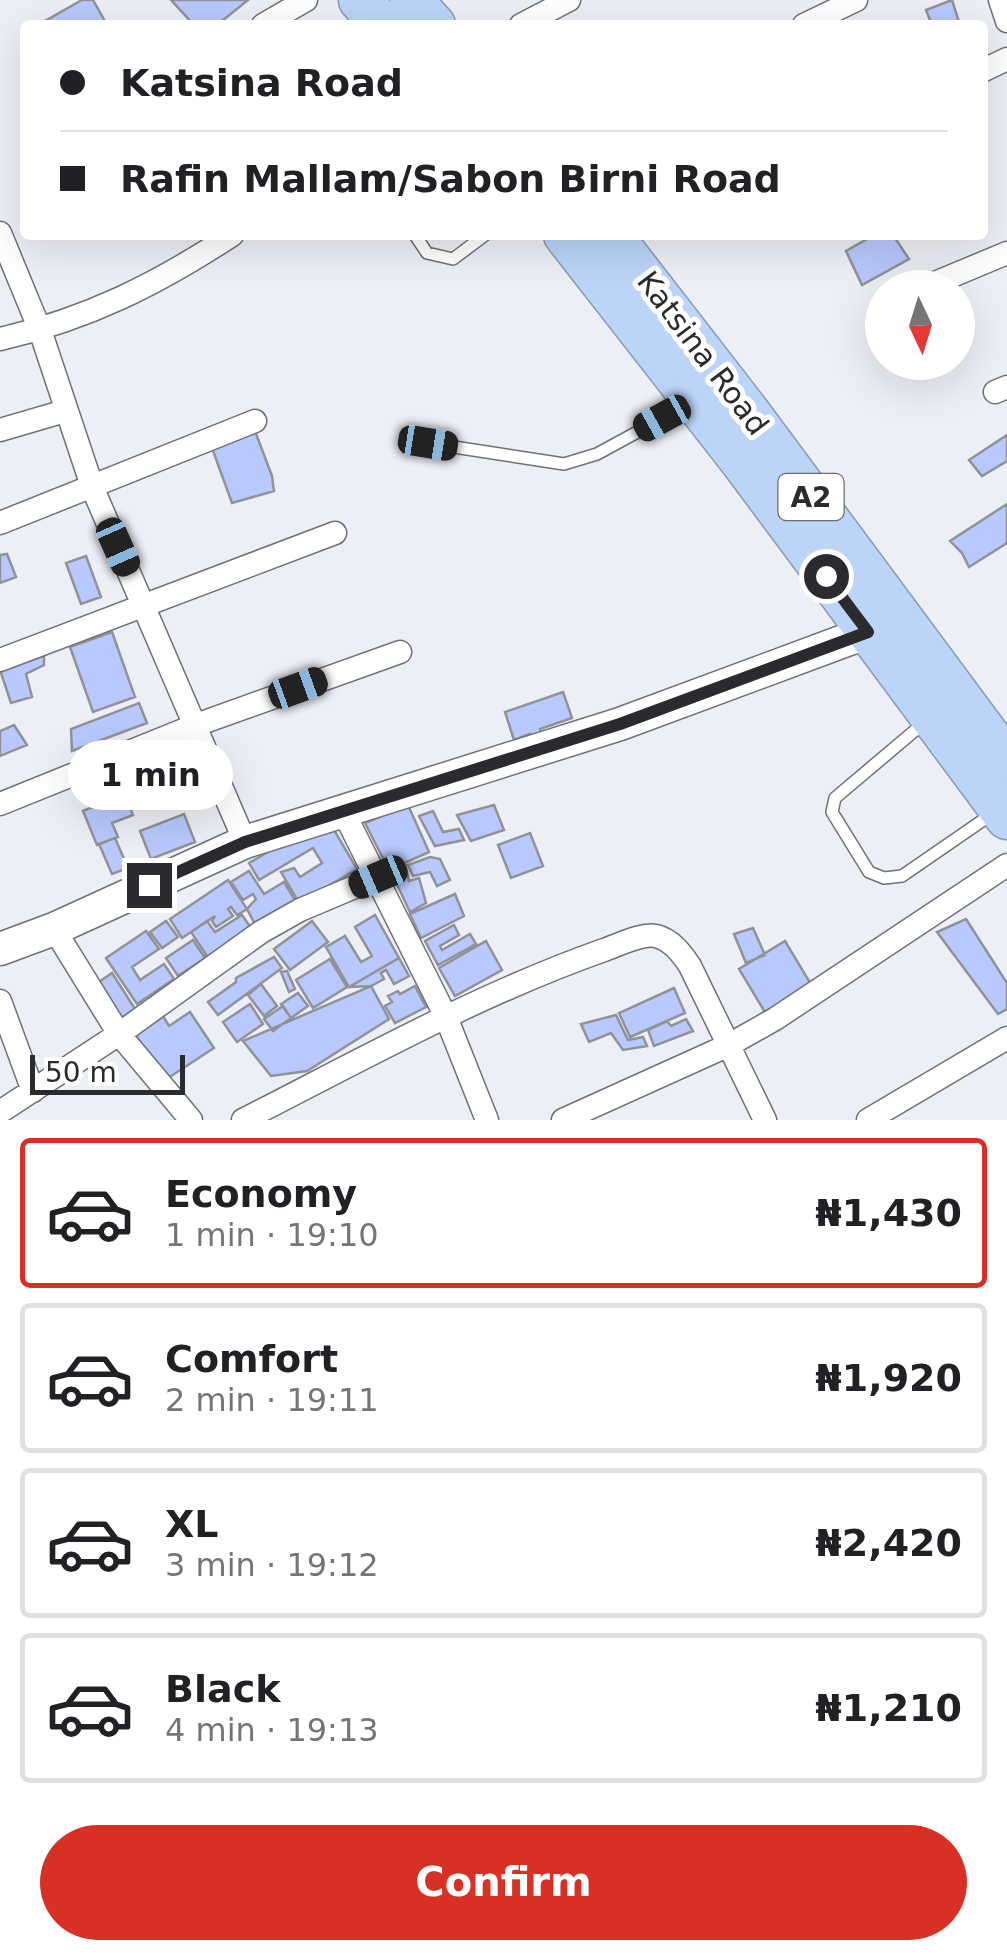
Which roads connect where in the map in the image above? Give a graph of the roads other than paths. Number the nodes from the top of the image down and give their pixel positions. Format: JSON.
{"nodes":[{"id":1,"x":306,"y":0,"type":"edge"},
{"id":2,"x":360,"y":0,"type":"edge"},
{"id":3,"x":411,"y":0,"type":"edge"},
{"id":4,"x":569,"y":0,"type":"edge"},
{"id":5,"x":856,"y":0,"type":"edge"},
{"id":6,"x":1000,"y":0,"type":"edge"},
{"id":7,"x":272,"y":20,"type":"edge"},
{"id":8,"x":378,"y":20,"type":"edge"},
{"id":9,"x":429,"y":20,"type":"edge"},
{"id":10,"x":531,"y":20,"type":"edge"},
{"id":11,"x":814,"y":20,"type":"edge"},
{"id":12,"x":1007,"y":21,"type":"edge"},
{"id":13,"x":0,"y":233,"type":"edge"},
{"id":14,"x":224,"y":240,"type":"edge"},
{"id":15,"x":418,"y":240,"type":"edge"},
{"id":16,"x":478,"y":240,"type":"edge"},
{"id":17,"x":569,"y":240,"type":"edge"},
{"id":18,"x":616,"y":240,"type":"edge"},
{"id":19,"x":1007,"y":253,"type":"edge"},
{"id":20,"x":966,"y":270,"type":"edge"},
{"id":21,"x":40,"y":330,"type":"junction"},
{"id":22,"x":0,"y":339,"type":"edge"},
{"id":23,"x":695,"y":400,"type":"junction"},
{"id":24,"x":64,"y":411,"type":"junction"},
{"id":25,"x":255,"y":422,"type":"dead end"},
{"id":26,"x":0,"y":430,"type":"edge"},
{"id":27,"x":428,"y":443,"type":"dead end"},
{"id":28,"x":93,"y":489,"type":"junction"},
{"id":29,"x":0,"y":524,"type":"edge"},
{"id":30,"x":335,"y":533,"type":"dead end"},
{"id":31,"x":144,"y":606,"type":"junction"},
{"id":32,"x":868,"y":632,"type":"junction"},
{"id":33,"x":400,"y":652,"type":"dead end"},
{"id":34,"x":0,"y":660,"type":"edge"},
{"id":35,"x":930,"y":718,"type":"junction"},
{"id":36,"x":196,"y":724,"type":"junction"},
{"id":37,"x":1007,"y":761,"type":"edge"},
{"id":38,"x":0,"y":804,"type":"edge"},
{"id":39,"x":342,"y":810,"type":"junction"},
{"id":40,"x":1004,"y":814,"type":"edge"},
{"id":41,"x":245,"y":842,"type":"junction"},
{"id":42,"x":1007,"y":864,"type":"edge"},
{"id":43,"x":378,"y":877,"type":"junction"},
{"id":44,"x":54,"y":929,"type":"junction"},
{"id":45,"x":0,"y":950,"type":"edge"},
{"id":46,"x":0,"y":1002,"type":"edge"},
{"id":47,"x":446,"y":1017,"type":"junction"},
{"id":48,"x":119,"y":1034,"type":"junction"},
{"id":49,"x":1007,"y":1038,"type":"edge"},
{"id":50,"x":729,"y":1045,"type":"junction"},
{"id":51,"x":33,"y":1091,"type":"junction"},
{"id":52,"x":0,"y":1112,"type":"edge"},
{"id":53,"x":192,"y":1120,"type":"edge"},
{"id":54,"x":243,"y":1120,"type":"edge"},
{"id":55,"x":487,"y":1120,"type":"edge"},
{"id":56,"x":562,"y":1120,"type":"edge"},
{"id":57,"x":765,"y":1120,"type":"edge"},
{"id":58,"x":868,"y":1120,"type":"edge"}],
"edges":[{"from":1,"to":7,"type":"street"},
{"from":2,"to":8,"type":"highway"},
{"from":3,"to":9,"type":"highway"},
{"from":4,"to":10,"type":"street"},
{"from":5,"to":11,"type":"street"},
{"from":6,"to":12,"type":"street"},
{"from":13,"to":21,"type":"street"},
{"from":14,"to":21,"type":"street"},
{"from":15,"to":16,"type":"lane"},
{"from":17,"to":23,"type":"highway","name":"Katsina Road","number":"A2"},
{"from":18,"to":37,"type":"highway","name":"Katsina Road","number":"A2"},
{"from":19,"to":20,"type":"street"},
{"from":21,"to":22,"type":"street"},
{"from":21,"to":24,"type":"street"},
{"from":23,"to":27,"type":"lane"},
{"from":23,"to":32,"type":"highway","name":"Katsina Road","number":"A2"},
{"from":24,"to":26,"type":"street"},
{"from":24,"to":28,"type":"street"},
{"from":25,"to":28,"type":"street"},
{"from":28,"to":29,"type":"street"},
{"from":28,"to":31,"type":"street"},
{"from":30,"to":31,"type":"street"},
{"from":31,"to":34,"type":"street"},
{"from":31,"to":36,"type":"street"},
{"from":32,"to":35,"type":"highway","name":"Katsina Road","number":"A2"},
{"from":32,"to":39,"type":"street"},
{"from":33,"to":36,"type":"street"},
{"from":35,"to":40,"type":"highway","name":"Katsina Road","number":"A2"},
{"from":35,"to":40,"type":"lane"},
{"from":36,"to":38,"type":"street"},
{"from":36,"to":41,"type":"street"},
{"from":39,"to":41,"type":"street"},
{"from":39,"to":43,"type":"street"},
{"from":41,"to":44,"type":"street"},
{"from":42,"to":50,"type":"street"},
{"from":43,"to":47,"type":"street"},
{"from":43,"to":48,"type":"street"},
{"from":44,"to":45,"type":"street"},
{"from":44,"to":48,"type":"street"},
{"from":46,"to":51,"type":"street"},
{"from":47,"to":50,"type":"street"},
{"from":47,"to":54,"type":"street"},
{"from":47,"to":55,"type":"street"},
{"from":48,"to":51,"type":"street"},
{"from":48,"to":53,"type":"street"},
{"from":49,"to":58,"type":"street"},
{"from":50,"to":56,"type":"street"},
{"from":50,"to":57,"type":"street"},
{"from":51,"to":52,"type":"street"}]}
